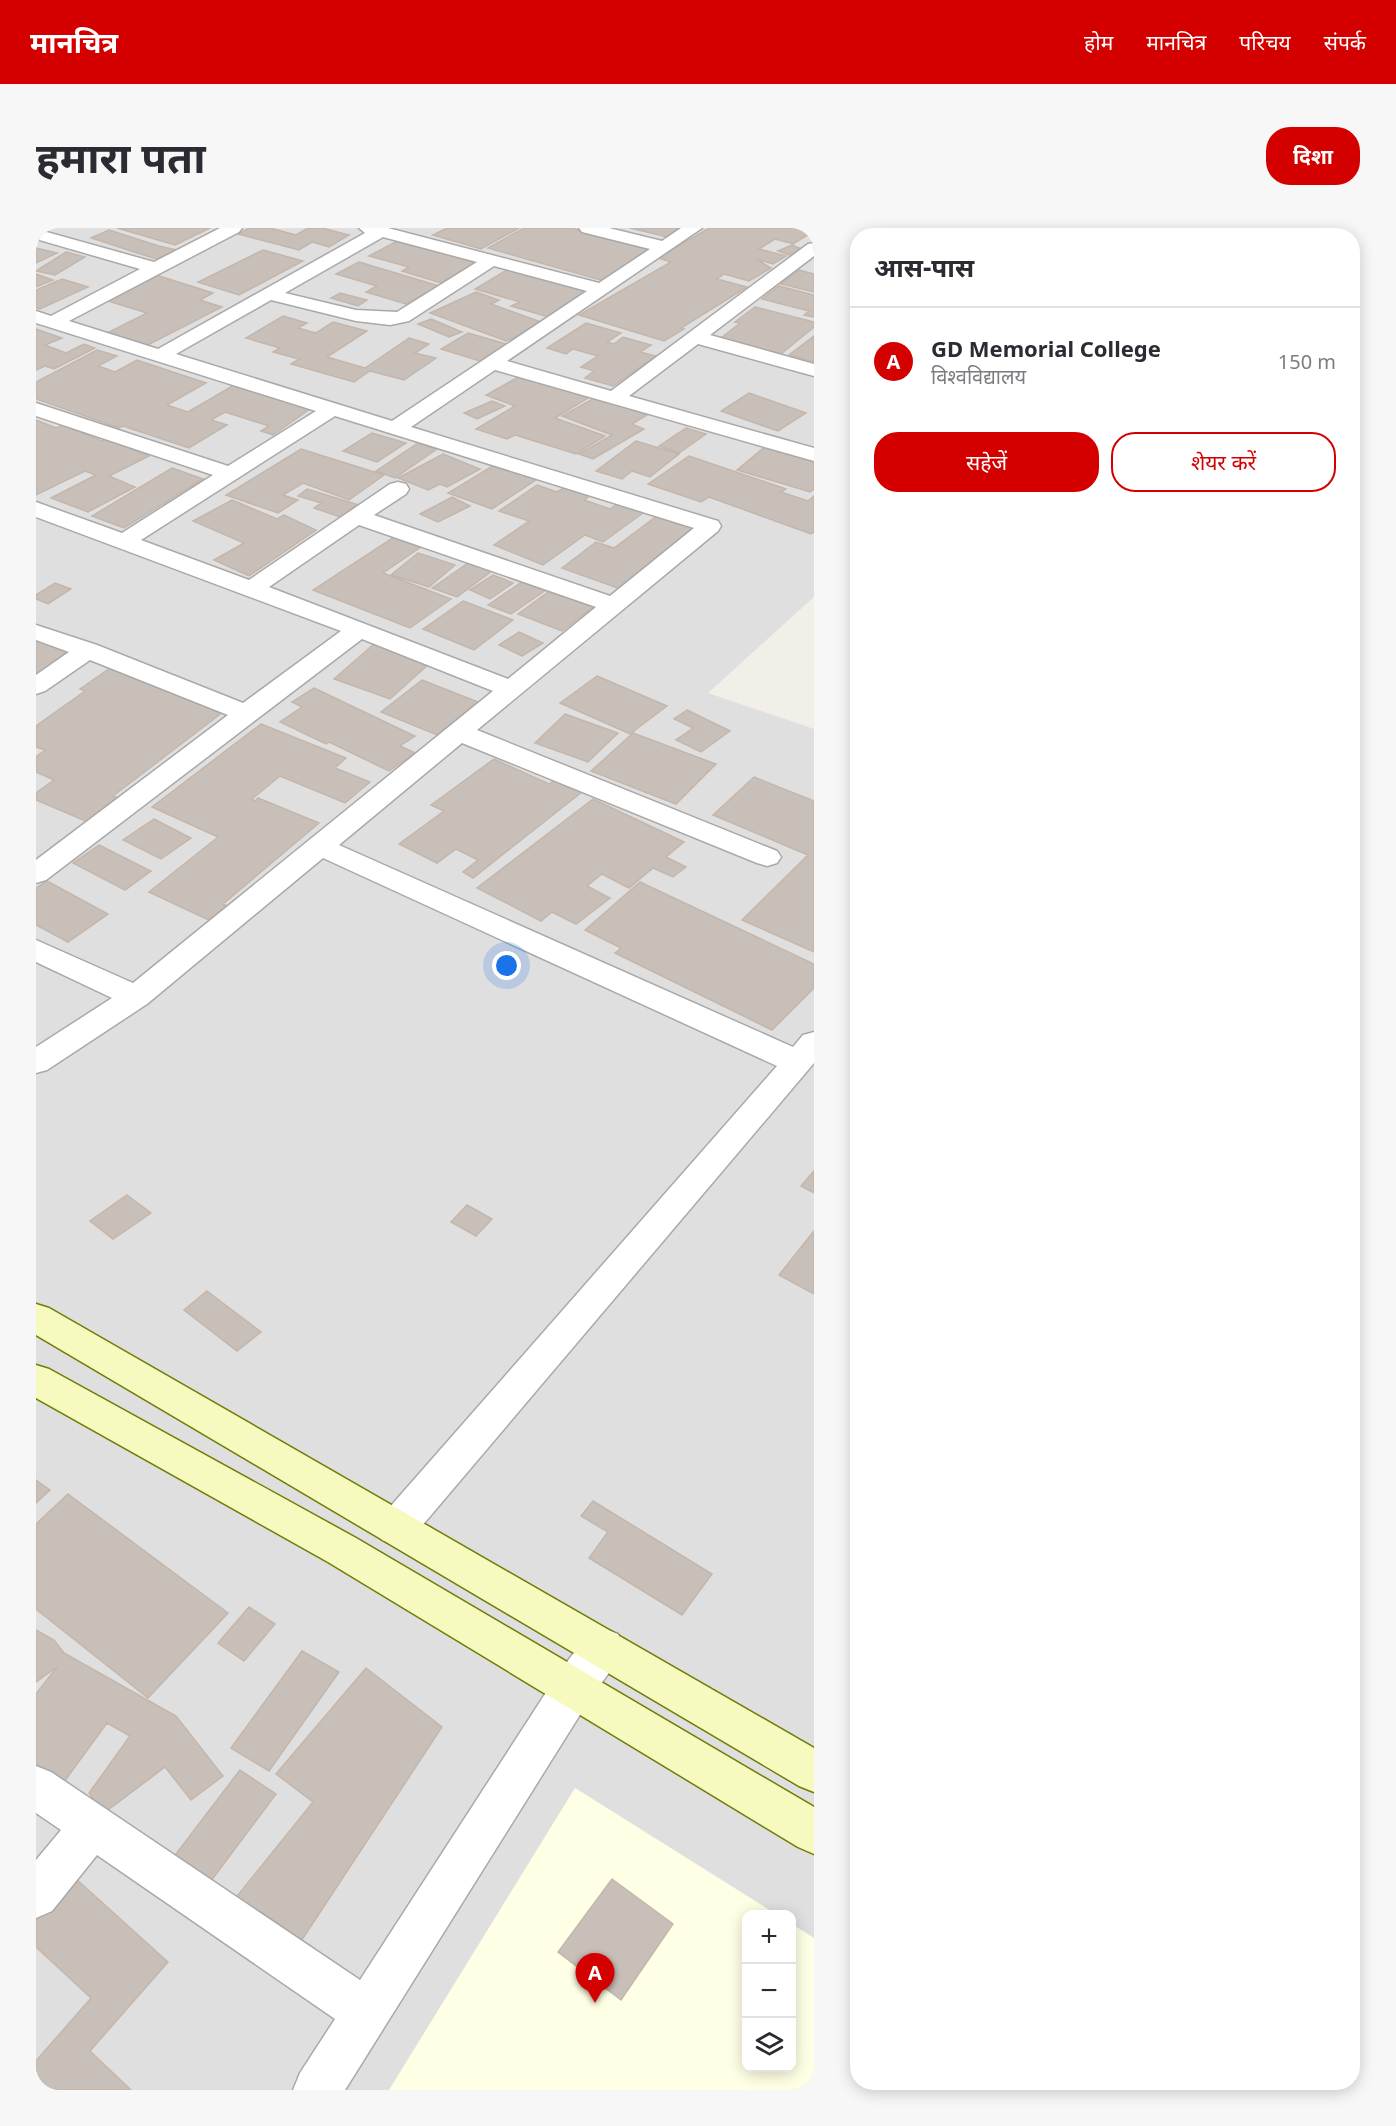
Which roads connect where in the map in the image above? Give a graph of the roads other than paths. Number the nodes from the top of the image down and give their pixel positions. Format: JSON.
{"nodes":[{"id":1,"x":87,"y":228,"type":"edge"},
{"id":2,"x":233,"y":228,"type":"edge"},
{"id":3,"x":588,"y":228,"type":"edge"},
{"id":4,"x":693,"y":228,"type":"edge"},
{"id":5,"x":374,"y":230,"type":"edge"},
{"id":6,"x":36,"y":234,"type":"edge"},
{"id":7,"x":60,"y":241,"type":"junction"},
{"id":8,"x":664,"y":247,"type":"junction"},
{"id":9,"x":814,"y":248,"type":"edge"},
{"id":10,"x":492,"y":260,"type":"junction"},
{"id":11,"x":156,"y":268,"type":"junction"},
{"id":12,"x":602,"y":289,"type":"junction"},
{"id":13,"x":269,"y":294,"type":"junction"},
{"id":14,"x":44,"y":319,"type":"edge"},
{"id":15,"x":695,"y":337,"type":"junction"},
{"id":16,"x":161,"y":356,"type":"junction"},
{"id":17,"x":492,"y":363,"type":"junction"},
{"id":18,"x":814,"y":370,"type":"edge"},
{"id":19,"x":614,"y":398,"type":"junction"},
{"id":20,"x":333,"y":409,"type":"junction"},
{"id":21,"x":36,"y":410,"type":"edge"},
{"id":22,"x":395,"y":428,"type":"junction"},
{"id":23,"x":814,"y":455,"type":"edge"},
{"id":24,"x":230,"y":474,"type":"junction"},
{"id":25,"x":398,"y":489,"type":"dead end"},
{"id":26,"x":36,"y":509,"type":"edge"},
{"id":27,"x":357,"y":517,"type":"junction"},
{"id":28,"x":123,"y":542,"type":"junction"},
{"id":29,"x":252,"y":590,"type":"junction"},
{"id":30,"x":613,"y":605,"type":"junction"},
{"id":31,"x":359,"y":629,"type":"junction"},
{"id":32,"x":36,"y":632,"type":"edge"},
{"id":33,"x":88,"y":650,"type":"junction"},
{"id":34,"x":36,"y":686,"type":"edge"},
{"id":35,"x":511,"y":689,"type":"junction"},
{"id":36,"x":246,"y":713,"type":"junction"},
{"id":37,"x":459,"y":732,"type":"junction"},
{"id":38,"x":320,"y":846,"type":"junction"},
{"id":39,"x":766,"y":857,"type":"dead end"},
{"id":40,"x":36,"y":874,"type":"edge"},
{"id":41,"x":36,"y":950,"type":"edge"},
{"id":42,"x":136,"y":997,"type":"junction"},
{"id":43,"x":806,"y":1053,"type":"edge"},
{"id":44,"x":36,"y":1062,"type":"edge"},
{"id":45,"x":36,"y":1318,"type":"edge"},
{"id":46,"x":36,"y":1380,"type":"edge"},
{"id":47,"x":396,"y":1528,"type":"junction"},
{"id":48,"x":603,"y":1647,"type":"junction"},
{"id":49,"x":573,"y":1688,"type":"junction"},
{"id":50,"x":814,"y":1771,"type":"edge"},
{"id":51,"x":36,"y":1787,"type":"edge"},
{"id":52,"x":93,"y":1826,"type":"junction"},
{"id":53,"x":814,"y":1832,"type":"edge"},
{"id":54,"x":36,"y":1895,"type":"edge"},
{"id":55,"x":366,"y":2012,"type":"junction"},
{"id":56,"x":317,"y":2090,"type":"edge"}],
"edges":[{"from":1,"to":7,"type":"street"},
{"from":2,"to":11,"type":"street"},
{"from":3,"to":8,"type":"street"},
{"from":4,"to":8,"type":"street"},
{"from":5,"to":10,"type":"street"},
{"from":5,"to":13,"type":"street"},
{"from":6,"to":7,"type":"street"},
{"from":7,"to":11,"type":"street"},
{"from":8,"to":12,"type":"street"},
{"from":9,"to":15,"type":"street"},
{"from":10,"to":12,"type":"street"},
{"from":10,"to":13,"type":"street"},
{"from":11,"to":14,"type":"street"},
{"from":12,"to":17,"type":"street"},
{"from":13,"to":16,"type":"street"},
{"from":14,"to":16,"type":"street"},
{"from":15,"to":18,"type":"street"},
{"from":15,"to":19,"type":"street"},
{"from":16,"to":20,"type":"street"},
{"from":17,"to":19,"type":"street"},
{"from":17,"to":22,"type":"street"},
{"from":19,"to":23,"type":"street"},
{"from":20,"to":22,"type":"street"},
{"from":20,"to":24,"type":"street"},
{"from":21,"to":24,"type":"street"},
{"from":22,"to":30,"type":"street"},
{"from":24,"to":28,"type":"street"},
{"from":25,"to":27,"type":"street"},
{"from":26,"to":28,"type":"street"},
{"from":27,"to":29,"type":"street"},
{"from":27,"to":30,"type":"street"},
{"from":28,"to":29,"type":"street"},
{"from":29,"to":31,"type":"street"},
{"from":30,"to":35,"type":"street"},
{"from":31,"to":35,"type":"street"},
{"from":31,"to":36,"type":"street"},
{"from":32,"to":33,"type":"street"},
{"from":33,"to":34,"type":"street"},
{"from":33,"to":36,"type":"street"},
{"from":35,"to":37,"type":"street"},
{"from":36,"to":40,"type":"street"},
{"from":37,"to":38,"type":"street"},
{"from":37,"to":39,"type":"street"},
{"from":38,"to":42,"type":"street"},
{"from":38,"to":43,"type":"street"},
{"from":41,"to":42,"type":"street"},
{"from":42,"to":44,"type":"street"},
{"from":43,"to":47,"type":"street"},
{"from":45,"to":47,"type":"street"},
{"from":46,"to":49,"type":"street"},
{"from":47,"to":48,"type":"street"},
{"from":48,"to":49,"type":"street"},
{"from":48,"to":50,"type":"street"},
{"from":49,"to":53,"type":"street"},
{"from":49,"to":55,"type":"street"},
{"from":51,"to":52,"type":"street"},
{"from":52,"to":54,"type":"street"},
{"from":52,"to":55,"type":"street"},
{"from":55,"to":56,"type":"street"}]}
